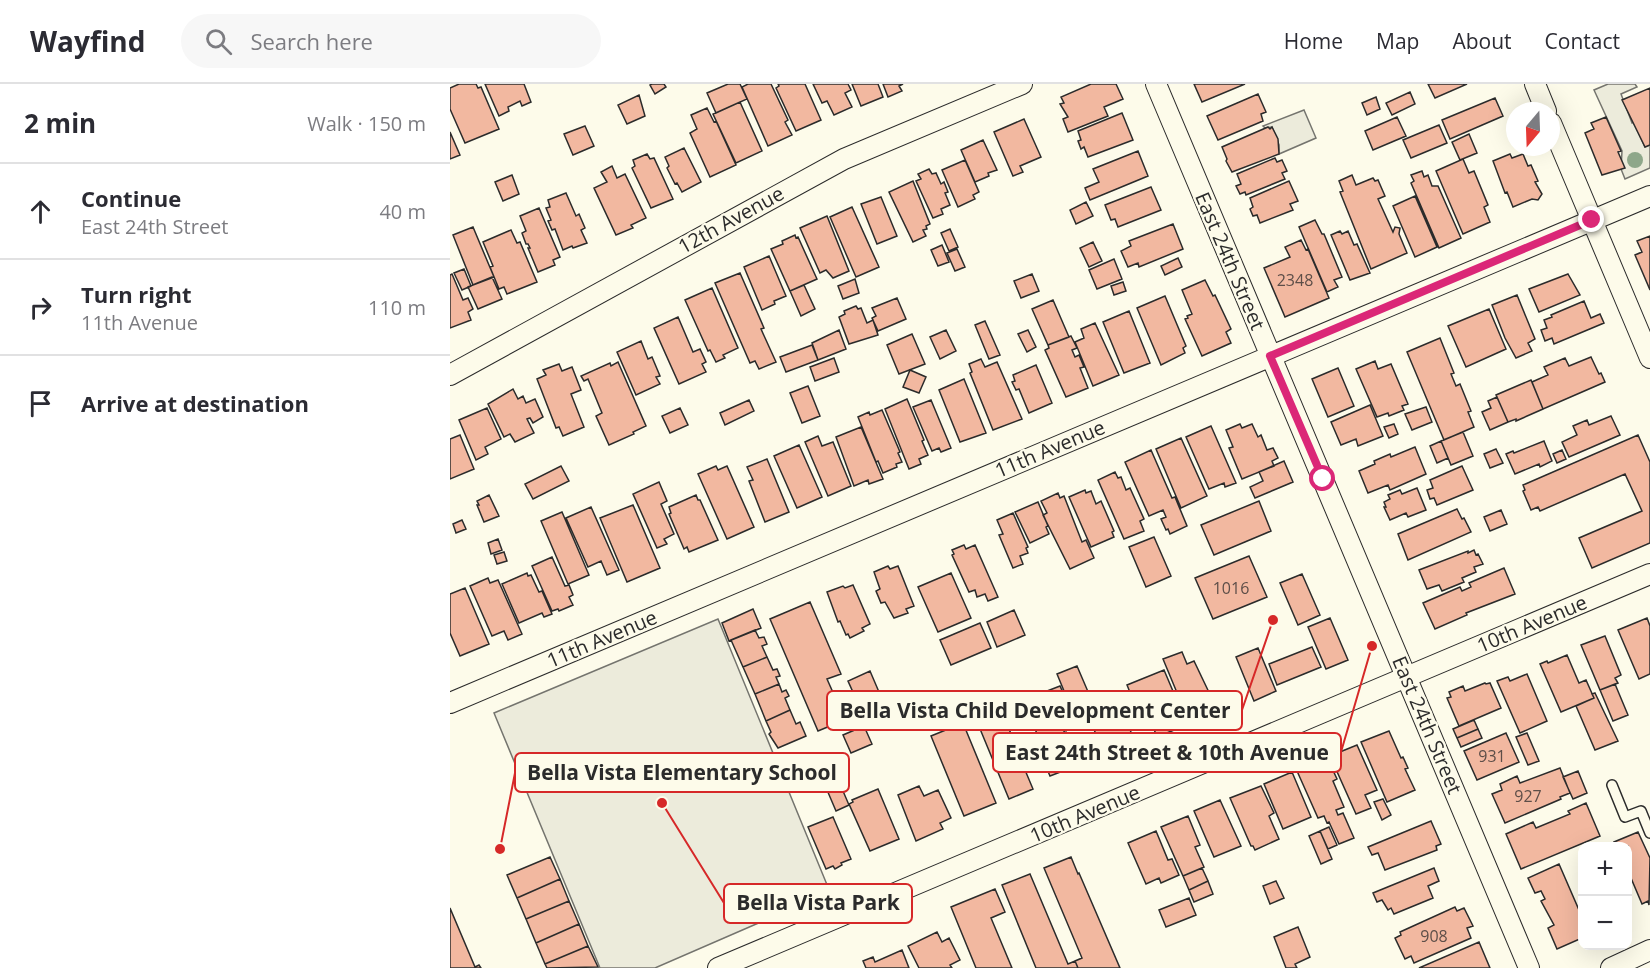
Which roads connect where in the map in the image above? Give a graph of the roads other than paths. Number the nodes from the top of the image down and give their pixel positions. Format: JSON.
{"nodes":[{"id":1,"x":1022,"y":84,"type":"edge"},
{"id":2,"x":1156,"y":84,"type":"edge"},
{"id":3,"x":1535,"y":84,"type":"edge"},
{"id":4,"x":1542,"y":102,"type":"edge"},
{"id":5,"x":1560,"y":144,"type":"edge"},
{"id":6,"x":1650,"y":196,"type":"edge"},
{"id":7,"x":1592,"y":220,"type":"junction"},
{"id":8,"x":1270,"y":356,"type":"junction"},
{"id":9,"x":1650,"y":358,"type":"edge"},
{"id":10,"x":450,"y":375,"type":"edge"},
{"id":11,"x":1650,"y":574,"type":"edge"},
{"id":12,"x":1407,"y":677,"type":"junction"},
{"id":13,"x":450,"y":703,"type":"edge"},
{"id":14,"x":1612,"y":785,"type":"dead end"},
{"id":15,"x":1650,"y":832,"type":"edge"},
{"id":16,"x":1650,"y":950,"type":"edge"},
{"id":17,"x":718,"y":968,"type":"edge"},
{"id":18,"x":1529,"y":968,"type":"edge"},
{"id":19,"x":1611,"y":968,"type":"edge"}],
"edges":[{"from":1,"to":10,"type":"street","name":"12th Avenue"},
{"from":2,"to":8,"type":"street","name":"East 24th Street"},
{"from":3,"to":4,"type":"street"},
{"from":5,"to":7,"type":"street"},
{"from":6,"to":7,"type":"street","name":"11th Avenue"},
{"from":7,"to":8,"type":"street","name":"11th Avenue"},
{"from":7,"to":9,"type":"street"},
{"from":8,"to":12,"type":"street","name":"East 24th Street"},
{"from":8,"to":13,"type":"street","name":"11th Avenue"},
{"from":11,"to":12,"type":"street","name":"10th Avenue"},
{"from":12,"to":17,"type":"street","name":"10th Avenue"},
{"from":12,"to":18,"type":"street","name":"East 24th Street"},
{"from":14,"to":15,"type":"lane"},
{"from":16,"to":19,"type":"street"}]}
